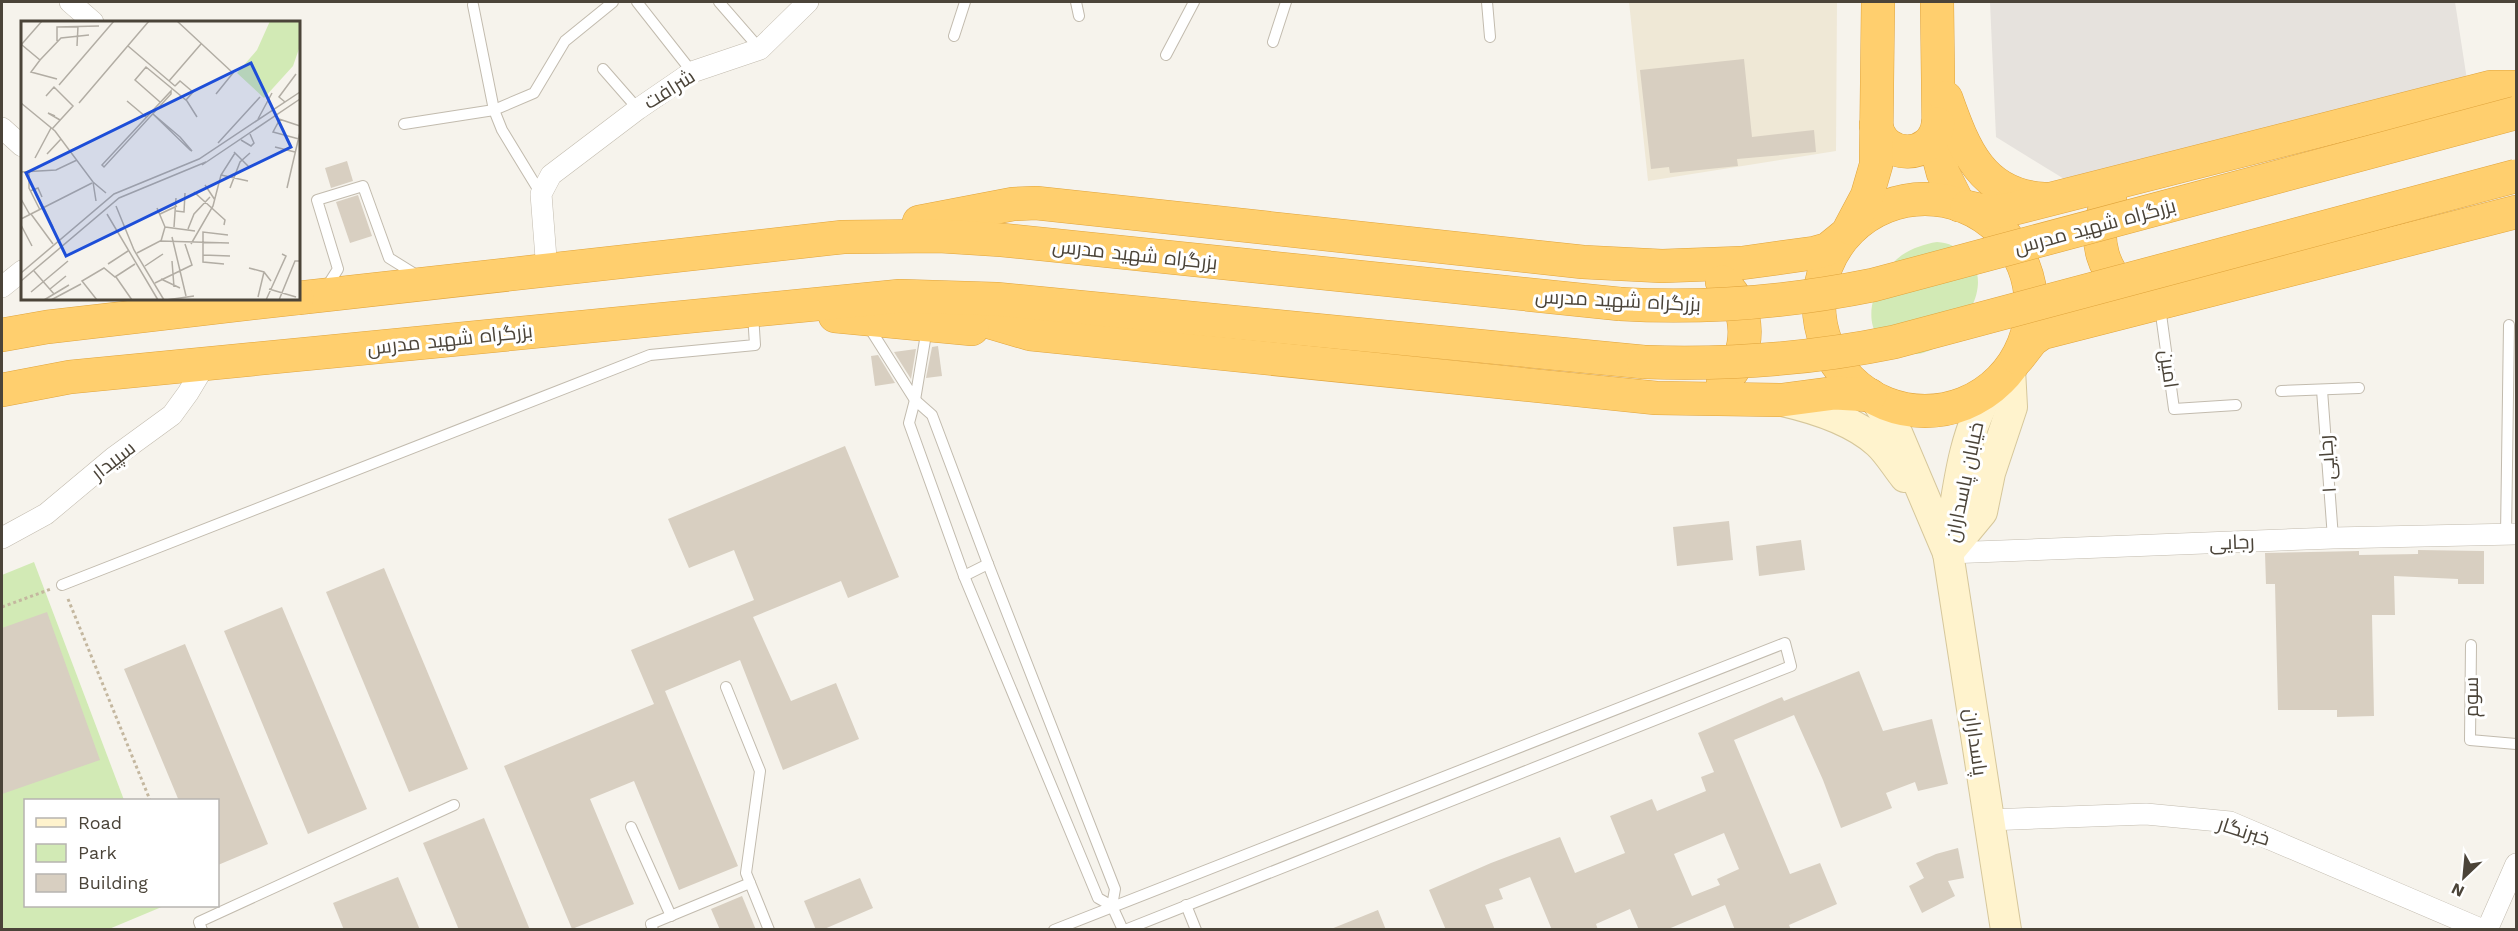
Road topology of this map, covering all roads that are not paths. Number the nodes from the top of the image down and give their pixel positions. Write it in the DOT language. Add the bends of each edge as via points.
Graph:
graph roads {
  1 [pos="70,2"];
  2 [pos="614,2"];
  3 [pos="637,2"];
  4 [pos="719,2"];
  5 [pos="807,2"];
  6 [pos="965,2"];
  7 [pos="1076,2"];
  8 [pos="1194,2"];
  9 [pos="1286,2"];
  10 [pos="1487,2"];
  11 [pos="1878,2"];
  12 [pos="1937,2"];
  13 [pos="473,5"];
  14 [pos="1079,16"];
  15 [pos="92,21"];
  16 [pos="954,36"];
  17 [pos="1490,37"];
  18 [pos="1273,42"];
  19 [pos="760,49"];
  20 [pos="1166,55"];
  21 [pos="603,69"];
  22 [pos="692,72"];
  23 [pos="1938,75"];
  24 [pos="2517,87"];
  25 [pos="638,109"];
  26 [pos="494,110"];
  27 [pos="2517,113"];
  28 [pos="404,124"];
  29 [pos="1938,124"];
  30 [pos="1876,125"];
  31 [pos="2,128"];
  32 [pos="21,145"];
  33 [pos="2517,176"];
  34 [pos="2132,177"];
  35 [pos="542,194"];
  36 [pos="2049,199"];
  37 [pos="1961,206"];
  38 [pos="2517,212"];
  39 [pos="1846,235"];
  40 [pos="843,237"];
  41 [pos="1685,266"];
  42 [pos="547,271"];
  43 [pos="21,272"];
  44 [pos="439,283"];
  45 [pos="2,287"];
  46 [pos="900,296"];
  47 [pos="303,298"];
  48 [pos="285,300"];
  49 [pos="2161,303"];
  50 [pos="752,309"];
  51 [pos="864,319"];
  52 [pos="928,325"];
  53 [pos="2509,325"];
  54 [pos="4,331"];
  55 [pos="1030,334"];
  56 [pos="206,363"];
  57 [pos="2006,373"];
  58 [pos="2360,388"];
  59 [pos="2,390"];
  60 [pos="2322,390"];
  61 [pos="2281,391"];
  62 [pos="1873,397"];
  63 [pos="1686,399"];
  64 [pos="915,400"];
  65 [pos="1775,400"];
  66 [pos="2236,405"];
  67 [pos="1929,507"];
  68 [pos="2512,535"];
  69 [pos="2,538"];
  70 [pos="2333,538"];
  71 [pos="1948,553"];
  72 [pos="988,564"];
  73 [pos="964,576"];
  74 [pos="62,585"];
  75 [pos="2471,645"];
  76 [pos="726,687"];
  77 [pos="2517,744"];
  78 [pos="454,805"];
  79 [pos="1988,820"];
  80 [pos="631,827"];
  81 [pos="2517,864"];
  82 [pos="750,883"];
  83 [pos="1186,905"];
  84 [pos="1112,906"];
  85 [pos="671,916"];
  86 [pos="202,930"];
  87 [pos="653,930"];
  88 [pos="769,930"];
  89 [pos="1053,930"];
  90 [pos="1124,930"];
  91 [pos="1196,930"];
  92 [pos="2006,930"];
  93 [pos="2485,930"];
  1 -- 15 [label="street"];
  2 -- 26 [label="lane" via="565,41 534,93"];
  3 -- 22 [label="lane"];
  4 -- 19 [label="lane"];
  5 -- 19 [label="street, شرافت"];
  6 -- 16 [label="lane"];
  7 -- 14 [label="lane"];
  8 -- 20 [label="lane"];
  9 -- 18 [label="lane"];
  10 -- 17 [label="lane"];
  11 -- 30 [label="highway"];
  12 -- 23 [label="highway"];
  13 -- 26 [label="lane"];
  19 -- 22 [label="street, شرافت"];
  21 -- 25 [label="lane"];
  22 -- 25 [label="street, شرافت"];
  23 -- 29 [label="highway"];
  23 -- 36 [label="highway" via="1962,140 1981,171 2009,191"];
  24 -- 34 [label="highway, بزرگراه شهید مدرس" via="2492,87"];
  25 -- 35 [label="street, شرافت" via="550,174"];
  26 -- 28 [label="lane"];
  26 -- 35 [label="lane"];
  27 -- 40 [label="highway, بزرگراه شهید مدرس, bridge" via="1873,285 1754,303 1620,304 1019,242 939,236"];
  29 -- 30 [label="highway" via="1926,146 1906,152 1886,144"];
  29 -- 37 [label="highway" via="1940,165"];
  30 -- 39 [label="highway" via="1874,178"];
  31 -- 32 [label="street"];
  33 -- 46 [label="highway, بزرگراه شهید مدرس, bridge" via="1894,342 1759,362 1644,362 1012,301"];
  34 -- 36 [label="highway, بزرگراه شهید مدرس"];
  34 -- 49 [label="highway" via="2116,190 2104,209 2100,247 2108,268 2122,286"];
  35 -- 42 [label="street"];
  36 -- 37 [label="highway, بزرگراه شهید مدرس" via="1995,212"];
  37 -- 39 [label="highway" via="1930,199 1900,202 1867,216"];
  37 -- 57 [label="highway" via="1986,218 2005,235 2027,274 2031,318 2026,338"];
  38 -- 49 [label="highway"];
  39 -- 41 [label="highway, بزرگراه شهید مدرس" via="1833,246 1814,253"];
  39 -- 62 [label="highway" via="1824,272 1821,322 1835,360 1847,376"];
  40 -- 41 [label="highway, بزرگراه شهید مدرس" via="1030,203 1583,261"];
  40 -- 42 [label="highway, بزرگراه شهید مدرس"];
  41 -- 63 [label="highway" via="1704,270 1726,286 1741,309 1745,330 1740,357 1729,376 1707,393"];
  42 -- 44 [label="highway, بزرگراه شهید مدرس"];
  43 -- 45 [label="street"];
  44 -- 47 [label="highway, بزرگراه شهید مدرس"];
  44 -- 47 [label="lane" via="413,274 389,258 363,186 317,200 338,269 327,286"];
  46 -- 50 [label="highway, بزرگراه شهید مدرس"];
  46 -- 55 [label="highway, بزرگراه شهید مدرس"];
  48 -- 54 [label="highway, بزرگراه شهید مدرس"];
  49 -- 57 [label="highway" via="2042,333"];
  49 -- 66 [label="lane, امین" via="2175,409"];
  50 -- 51 [label="highway"];
  50 -- 56 [label="highway, بزرگراه شهید مدرس"];
  50 -- 74 [label="lane" via="755,345 650,356"];
  51 -- 52 [label="highway"];
  51 -- 64 [label="lane"];
  52 -- 55 [label="highway"];
  52 -- 64 [label="lane"];
  53 -- 68 [label="lane"];
  55 -- 63 [label="highway, بزرگراه شهید مدرس"];
  56 -- 59 [label="highway, بزرگراه شهید مدرس" via="70,377"];
  56 -- 69 [label="street, سپیدار" via="172,415 46,514"];
  57 -- 62 [label="highway" via="1968,402 1939,410 1908,410"];
  57 -- 71 [label="main road, خیابان پاسداران" via="1979,411 1964,464"];
  58 -- 60 [label="lane"];
  60 -- 61 [label="lane"];
  60 -- 70 [label="lane, رجایی ۱"];
  62 -- 65 [label="highway, بزرگراه شهید مدرس" via="1835,393"];
  62 -- 67 [label="main road, خیابان پاسداران" via="1894,426"];
  63 -- 65 [label="highway, بزرگراه شهید مدرس"];
  64 -- 72 [label="lane" via="932,415"];
  64 -- 73 [label="lane" via="909,423"];
  65 -- 67 [label="main road" via="1817,411 1870,437"];
  67 -- 71 [label="main road, خیابان پاسداران"];
  68 -- 70 [label="street, رجایی"];
  70 -- 71 [label="street, رجایی"];
  71 -- 79 [label="main road, پاسداران"];
  72 -- 73 [label="lane"];
  72 -- 84 [label="lane" via="1115,889"];
  73 -- 84 [label="lane" via="1098,898"];
  75 -- 77 [label="lane, سوم" via="2470,740"];
  76 -- 82 [label="lane" via="760,771 746,873"];
  78 -- 86 [label="lane" via="199,922"];
  79 -- 92 [label="main road, پاسداران"];
  79 -- 93 [label="street, خبرنگار" via="2146,814 2230,822"];
  80 -- 85 [label="lane"];
  81 -- 93 [label="street"];
  82 -- 85 [label="lane"];
  82 -- 88 [label="lane"];
  83 -- 84 [label="lane" via="1791,666 1785,643"];
  83 -- 90 [label="lane"];
  83 -- 91 [label="lane"];
  84 -- 89 [label="lane"];
  84 -- 90 [label="lane"];
  85 -- 87 [label="lane" via="651,924"];
}
